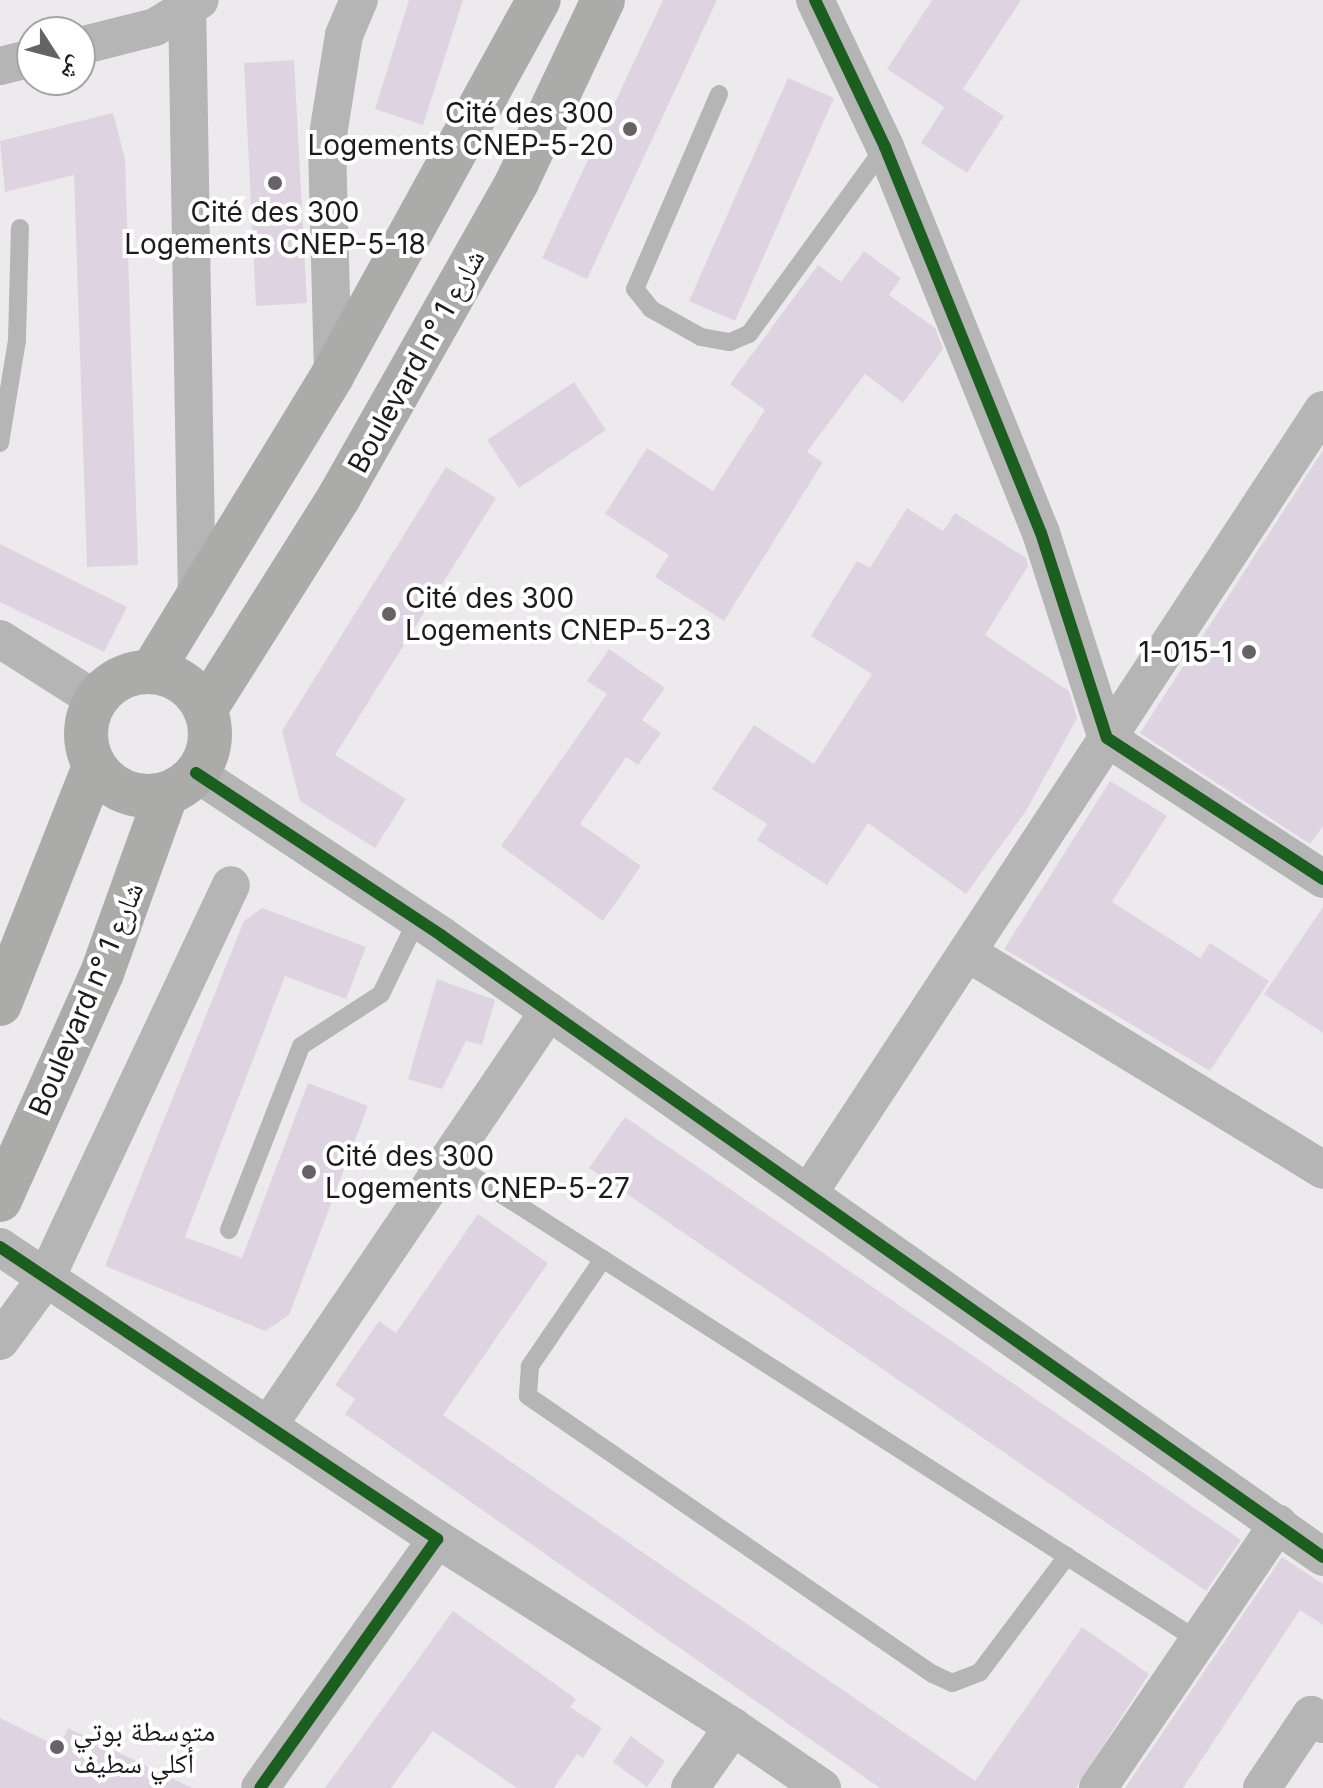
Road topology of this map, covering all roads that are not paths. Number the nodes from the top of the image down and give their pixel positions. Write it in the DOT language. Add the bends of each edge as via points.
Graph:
graph roads {
  1 [pos="359,0"];
  2 [pos="539,0"];
  3 [pos="603,0"];
  4 [pos="815,0"];
  5 [pos="192,3"];
  6 [pos="96,42"];
  7 [pos="719,94"];
  8 [pos="885,147"];
  9 [pos="20,228"];
  10 [pos="333,374"];
  11 [pos="1323,410"];
  12 [pos="0,443"];
  13 [pos="197,604"];
  14 [pos="0,639"];
  15 [pos="152,671"];
  16 [pos="96,700"];
  17 [pos="205,710"];
  18 [pos="1107,738"];
  19 [pos="94,766"];
  20 [pos="181,784"];
  21 [pos="1320,872"];
  22 [pos="231,885"];
  23 [pos="417,920"];
  24 [pos="968,953"];
  25 [pos="0,1004"];
  26 [pos="549,1011"];
  27 [pos="448,1160"];
  28 [pos="1323,1170"];
  29 [pos="808,1194"];
  30 [pos="0,1200"];
  31 [pos="229,1230"];
  32 [pos="0,1247"];
  33 [pos="603,1259"];
  34 [pos="46,1278"];
  35 [pos="0,1341"];
  36 [pos="268,1426"];
  37 [pos="1278,1524"];
  38 [pos="437,1539"];
  39 [pos="1067,1556"];
  40 [pos="1323,1557"];
  41 [pos="1199,1641"];
  42 [pos="1323,1724"];
  43 [pos="733,1727"];
  44 [pos="260,1788"];
  45 [pos="690,1788"];
  46 [pos="822,1788"];
  47 [pos="1098,1788"];
  48 [pos="1262,1788"];
  1 -- 10 [label="street" via="344,35 327,141"];
  2 -- 10 [label="main road"];
  3 -- 17 [label="main road, Boulevard n° شارع 1" via="517,182 339,497"];
  4 -- 8 [label="street"];
  5 -- 6 [label="street" via="155,27"];
  5 -- 13 [label="street"];
  7 -- 8 [label="lane" via="635,289 651,309 701,337 730,342 749,334"];
  8 -- 18 [label="street" via="1041,533"];
  9 -- 12 [label="lane" via="17,340"];
  10 -- 13 [label="main road"];
  11 -- 18 [label="street"];
  13 -- 15 [label="main road"];
  14 -- 16 [label="street"];
  15 -- 16 [label="main road" via="120,678"];
  15 -- 17 [label="main road" via="184,683"];
  16 -- 19 [label="main road" via="86,733"];
  17 -- 20 [label="main road" via="209,747"];
  18 -- 21 [label="street"];
  18 -- 24 [label="street"];
  19 -- 20 [label="main road" via="126,792"];
  19 -- 25 [label="main road"];
  20 -- 23 [label="street"];
  20 -- 30 [label="main road, Boulevard n° شارع 1"];
  22 -- 34 [label="street"];
  23 -- 26 [label="street"];
  23 -- 31 [label="lane" via="381,994 301,1046"];
  24 -- 28 [label="street"];
  24 -- 29 [label="street"];
  26 -- 27 [label="street"];
  26 -- 29 [label="street"];
  27 -- 33 [label="lane"];
  27 -- 36 [label="street"];
  29 -- 37 [label="street"];
  32 -- 34 [label="street"];
  33 -- 39 [label="lane"];
  33 -- 39 [label="lane" via="530,1366 528,1396 933,1674 952,1683 980,1672"];
  34 -- 35 [label="street"];
  34 -- 36 [label="street"];
  36 -- 38 [label="street"];
  37 -- 40 [label="street"];
  37 -- 41 [label="street"];
  38 -- 43 [label="street"];
  38 -- 44 [label="street"];
  39 -- 41 [label="lane"];
  41 -- 47 [label="street"];
  42 -- 48 [label="street" via="1311,1715"];
  43 -- 45 [label="street"];
  43 -- 46 [label="street"];
}
